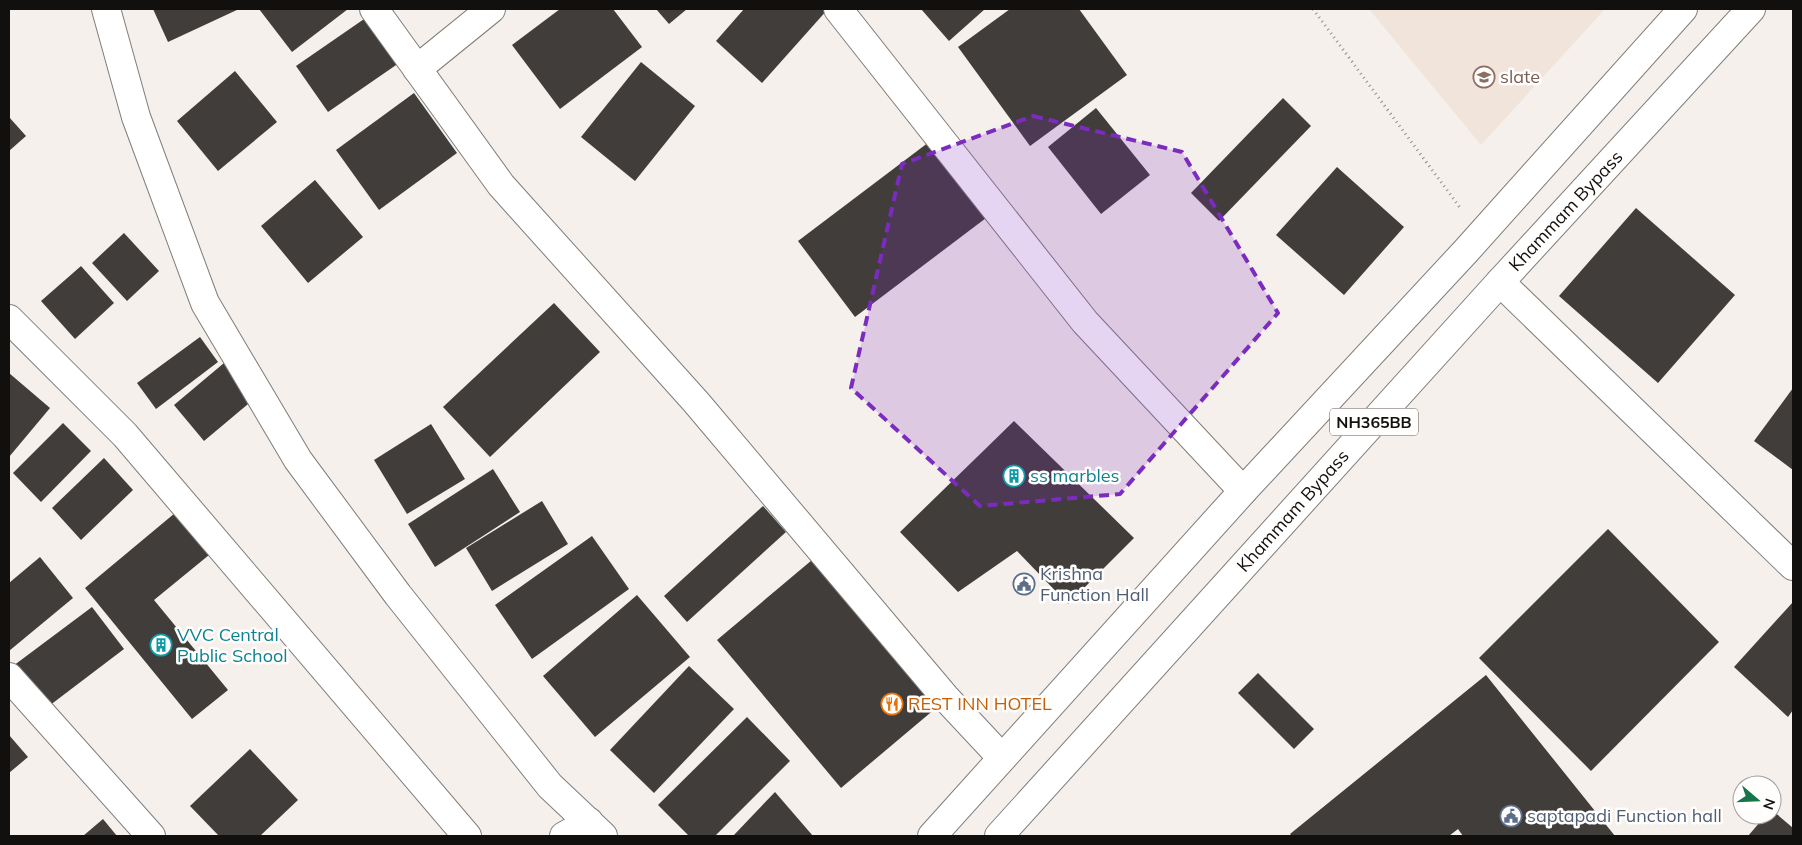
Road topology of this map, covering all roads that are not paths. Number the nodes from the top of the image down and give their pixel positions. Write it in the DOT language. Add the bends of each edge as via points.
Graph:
graph roads {
  1 [pos="106,9"];
  2 [pos="374,9"];
  3 [pos="491,9"];
  4 [pos="838,9"];
  5 [pos="1683,9"];
  6 [pos="1751,9"];
  7 [pos="417,69"];
  8 [pos="1500,282"];
  9 [pos="9,318"];
  10 [pos="1243,491"];
  11 [pos="1793,566"];
  12 [pos="9,677"];
  13 [pos="1002,758"];
  14 [pos="596,829"];
  15 [pos="151,836"];
  16 [pos="467,836"];
  17 [pos="564,836"];
  18 [pos="932,836"];
  19 [pos="999,836"];
  1 -- 14 [label="main road" via="136,117 205,303 298,460 398,595 550,786"];
  2 -- 7 [label="main road"];
  3 -- 7 [label="main road"];
  4 -- 10 [label="main road" via="1085,322"];
  5 -- 10 [label="main road, NH365BB" via="1466,251"];
  6 -- 8 [label="main road, Khammam Bypass / NH365BB"];
  7 -- 13 [label="main road" via="501,185 696,402 939,690"];
  8 -- 11 [label="main road"];
  8 -- 19 [label="main road, Khammam Bypass / NH365BB"];
  9 -- 16 [label="main road" via="125,435"];
  10 -- 13 [label="main road, NH365BB"];
  12 -- 15 [label="main road"];
  13 -- 18 [label="main road, NH365BB"];
  14 -- 17 [label="main road"];
}
